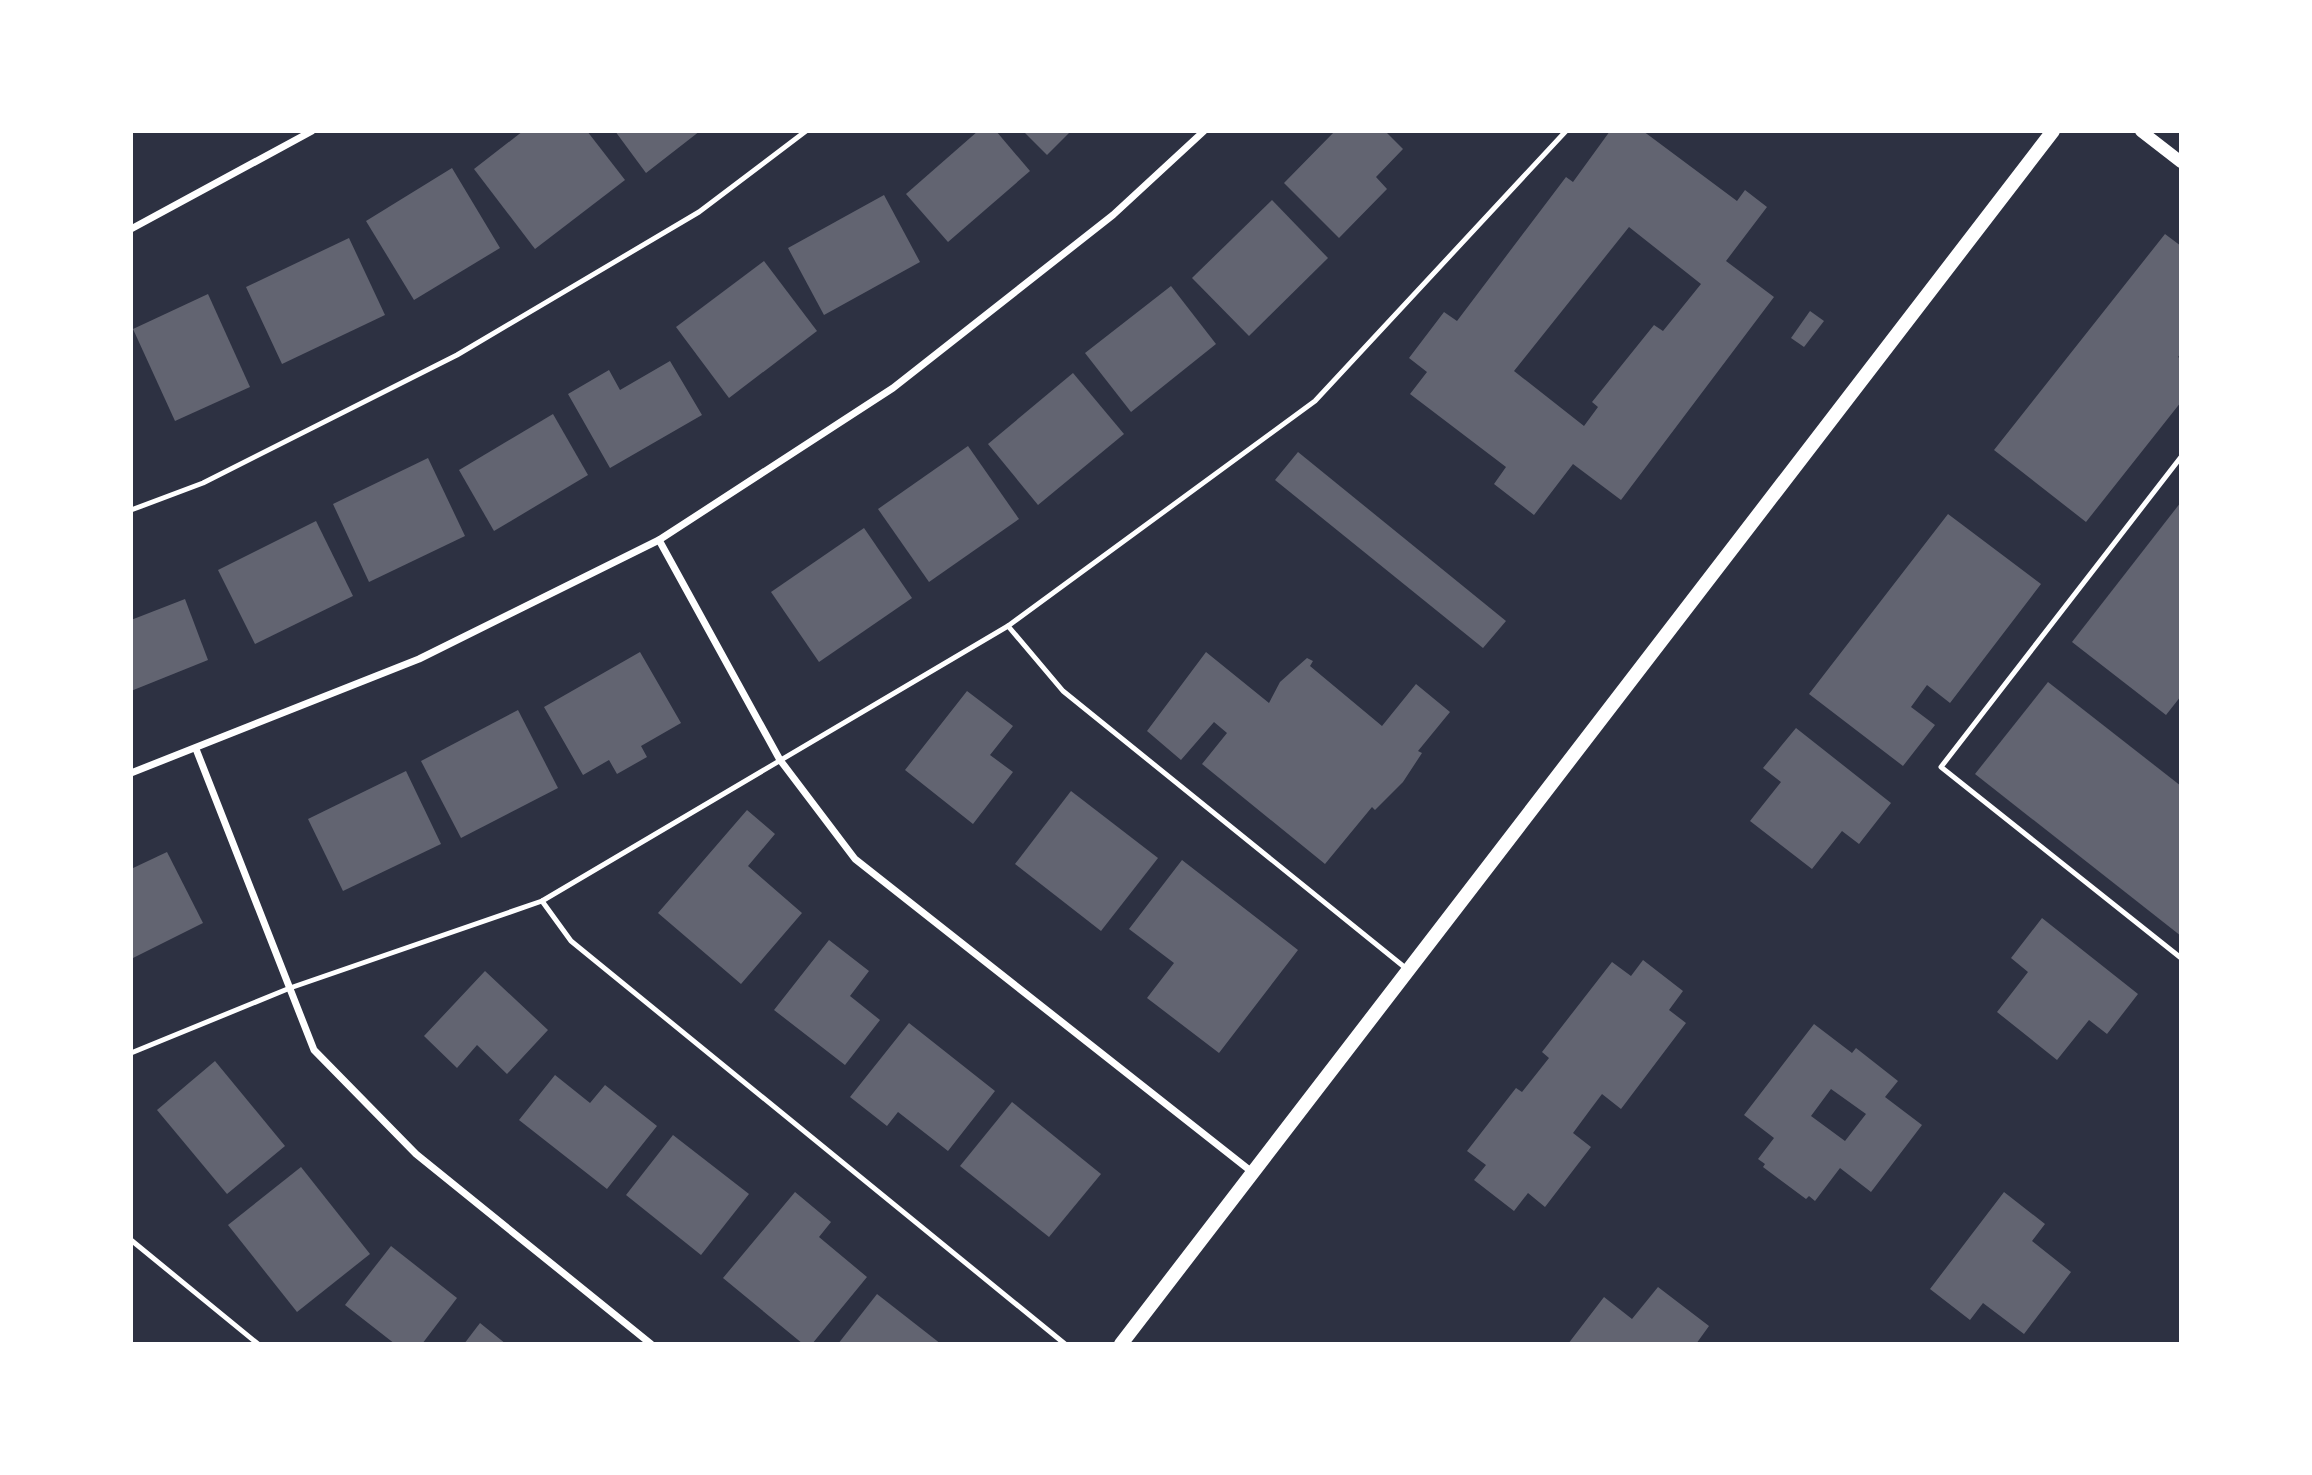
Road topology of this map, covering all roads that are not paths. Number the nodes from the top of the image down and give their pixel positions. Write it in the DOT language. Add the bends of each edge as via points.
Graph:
graph roads {
  1 [pos="312,131"];
  2 [pos="806,131"];
  3 [pos="1204,131"];
  4 [pos="1566,131"];
  5 [pos="2053,131"];
  6 [pos="2141,131"];
  7 [pos="2181,162"];
  8 [pos="131,229"];
  9 [pos="2181,457"];
  10 [pos="131,510"];
  11 [pos="659,540"];
  12 [pos="1008,626"];
  13 [pos="195,748"];
  14 [pos="779,760"];
  15 [pos="131,773"];
  16 [pos="542,901"];
  17 [pos="2181,958"];
  18 [pos="1408,970"];
  19 [pos="290,988"];
  20 [pos="131,1053"];
  21 [pos="1253,1172"];
  22 [pos="131,1240"];
  23 [pos="258,1344"];
  24 [pos="651,1344"];
  25 [pos="1065,1344"];
  26 [pos="1121,1344"];
  1 -- 8 [label="street"];
  2 -- 10 [label="lane" via="699,212 457,355 203,483"];
  3 -- 11 [label="street" via="1112,215 893,388"];
  4 -- 12 [label="lane" via="1315,401"];
  5 -- 18 [label="main road"];
  6 -- 7 [label="street"];
  9 -- 17 [label="lane" via="1941,766"];
  11 -- 13 [label="street" via="419,659"];
  11 -- 14 [label="street"];
  12 -- 14 [label="lane"];
  12 -- 18 [label="lane" via="1063,691"];
  13 -- 15 [label="street"];
  13 -- 19 [label="street"];
  14 -- 16 [label="lane"];
  14 -- 21 [label="street" via="855,859"];
  16 -- 19 [label="lane"];
  16 -- 25 [label="lane" via="571,941"];
  18 -- 21 [label="main road"];
  19 -- 20 [label="lane"];
  19 -- 24 [label="street" via="314,1050 416,1154"];
  21 -- 26 [label="main road"];
  22 -- 23 [label="lane"];
}
